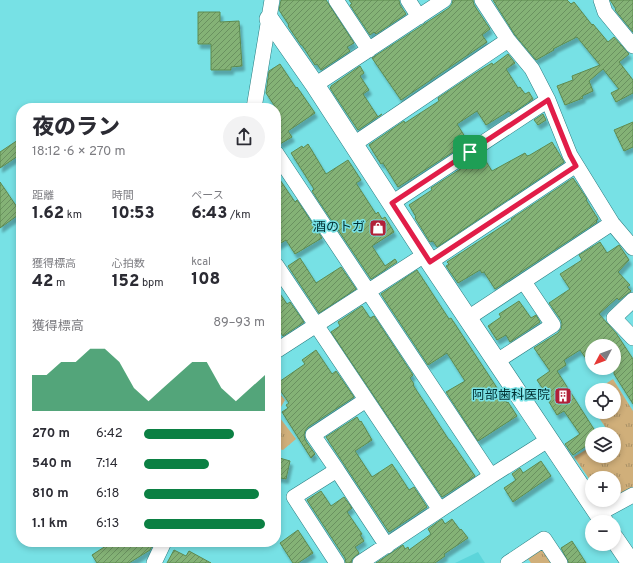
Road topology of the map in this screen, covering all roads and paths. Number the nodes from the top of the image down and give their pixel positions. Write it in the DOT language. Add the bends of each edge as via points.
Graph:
graph roads {
  1 [pos="272,0"];
  2 [pos="336,0"];
  3 [pos="408,0"];
  4 [pos="444,0"];
  5 [pos="482,0"];
  6 [pos="601,0"];
  7 [pos="419,17"];
  8 [pos="269,19"];
  9 [pos="508,40"];
  10 [pos="633,46"];
  11 [pos="369,50"];
  12 [pos="315,85"];
  13 [pos="548,100"];
  14 [pos="255,103"];
  15 [pos="354,144"];
  16 [pos="281,160"];
  17 [pos="576,166"];
  18 [pos="392,203"];
  19 [pos="612,223"];
  20 [pos="633,248"];
  21 [pos="428,258"];
  22 [pos="281,272"];
  23 [pos="524,282"];
  24 [pos="368,291"];
  25 [pos="633,300"];
  26 [pos="468,318"];
  27 [pos="316,325"];
  28 [pos="633,338"];
  29 [pos="281,348"];
  30 [pos="497,361"];
  31 [pos="366,400"];
  32 [pos="548,440"];
  33 [pos="337,470"];
  34 [pos="490,476"];
  35 [pos="633,495"];
  36 [pos="440,510"];
  37 [pos="599,515"];
  38 [pos="605,515"];
  39 [pos="386,546"];
  40 [pos="162,547"];
  41 [pos="621,548"];
  42 [pos="154,563"];
  43 [pos="337,563"];
  44 [pos="360,563"];
  45 [pos="508,563"];
  46 [pos="560,563"];
  47 [pos="631,563"];
  1 -- 8 [label="street"];
  2 -- 11 [label="street"];
  3 -- 7 [label="street"];
  4 -- 7 [label="street"];
  5 -- 9 [label="street"];
  6 -- 10 [label="street" via="605,12"];
  7 -- 11 [label="street"];
  8 -- 12 [label="street"];
  8 -- 14 [label="street"];
  9 -- 13 [label="street" via="532,69"];
  9 -- 15 [label="street"];
  11 -- 12 [label="street"];
  12 -- 15 [label="street"];
  13 -- 17 [label="street"];
  13 -- 18 [label="street"];
  15 -- 18 [label="street"];
  16 -- 24 [label="street"];
  17 -- 19 [label="street"];
  17 -- 21 [label="street"];
  18 -- 21 [label="street"];
  19 -- 20 [label="street"];
  19 -- 23 [label="street"];
  21 -- 24 [label="street"];
  21 -- 26 [label="street"];
  22 -- 27 [label="street"];
  23 -- 26 [label="street"];
  23 -- 30 [label="street" via="553,325"];
  24 -- 27 [label="street"];
  24 -- 34 [label="street"];
  25 -- 28 [label="street" via="614,318"];
  26 -- 30 [label="street"];
  27 -- 29 [label="street"];
  27 -- 31 [label="street"];
  30 -- 32 [label="street"];
  31 -- 33 [label="street" via="313,435"];
  31 -- 36 [label="street"];
  32 -- 34 [label="street"];
  32 -- 37 [label="street"];
  33 -- 39 [label="street"];
  33 -- 43 [label="street" via="294,498"];
  34 -- 36 [label="street"];
  35 -- 38 [label="street"];
  36 -- 39 [label="street"];
  39 -- 44 [label="street"];
  40 -- 42 [label="street"];
  41 -- 47 [label="street"];
  45 -- 46 [label="street" via="544,539"];
}
